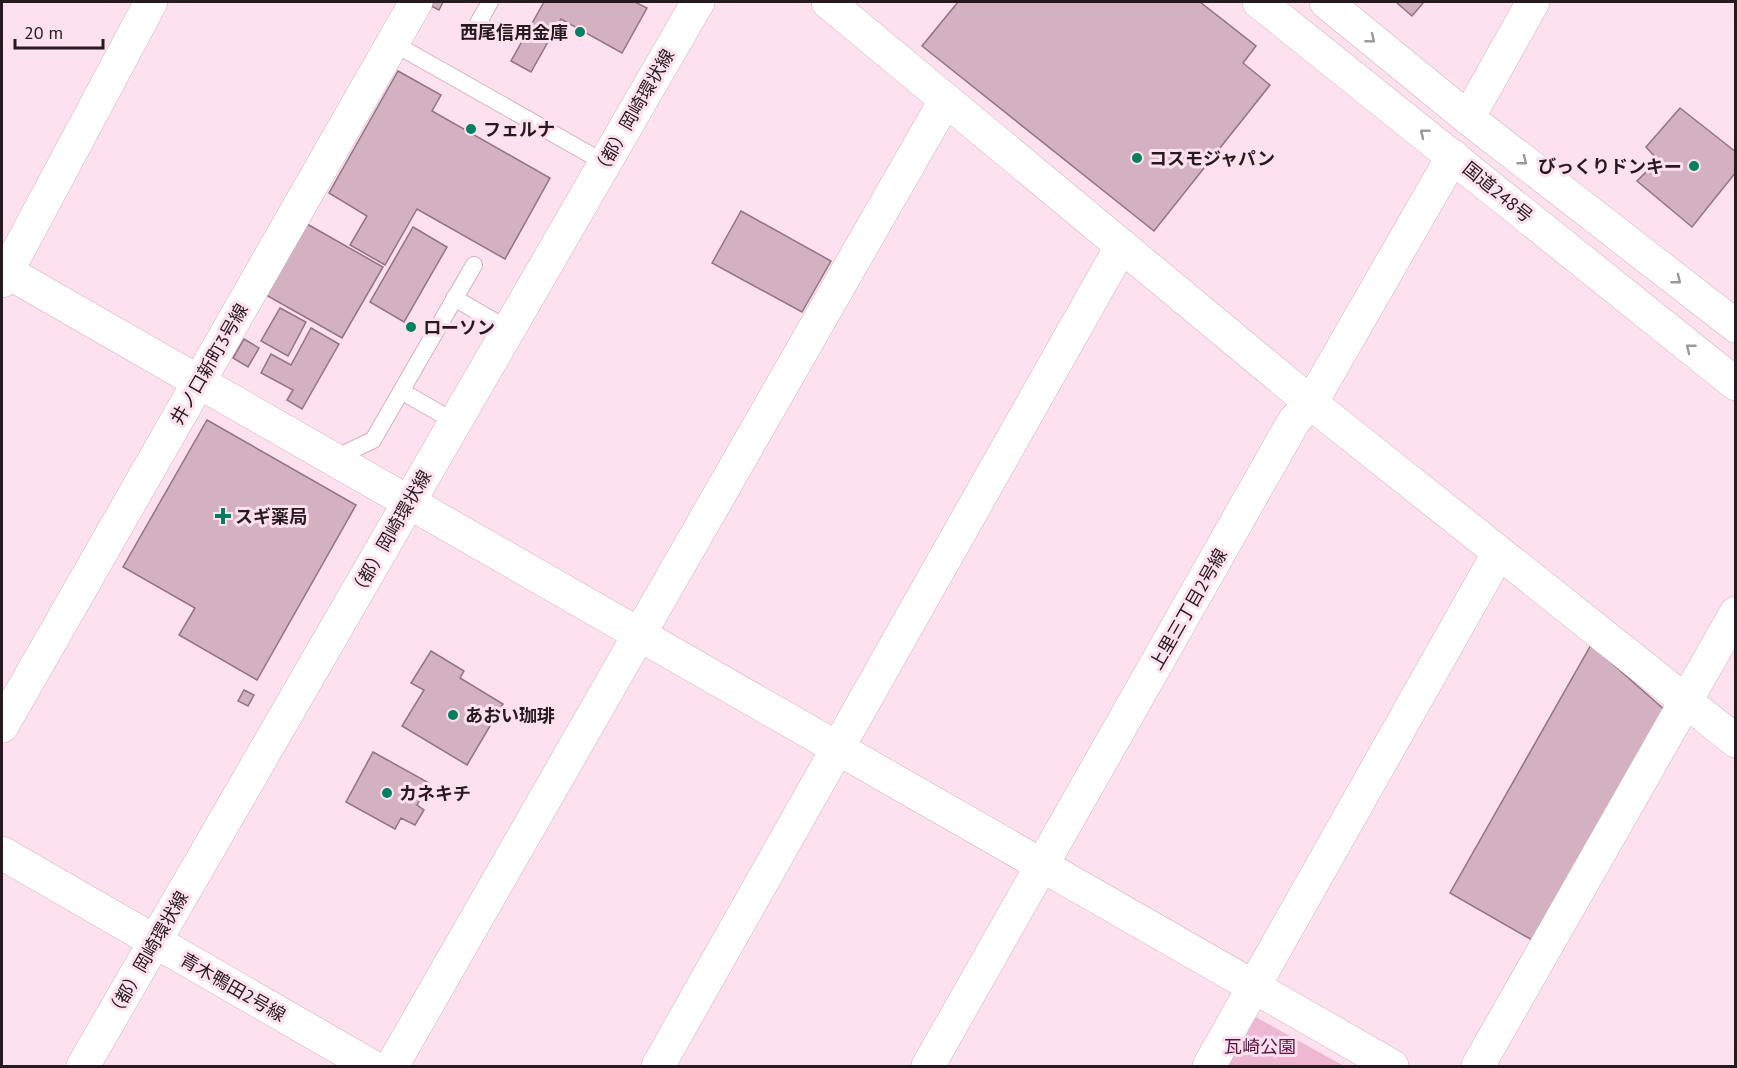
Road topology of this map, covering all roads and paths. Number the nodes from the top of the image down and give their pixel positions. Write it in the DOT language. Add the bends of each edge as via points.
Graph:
graph roads {
  1 [pos="151,2"];
  2 [pos="416,2"];
  3 [pos="490,2"];
  4 [pos="698,2"];
  5 [pos="828,2"];
  6 [pos="1259,2"];
  7 [pos="1326,2"];
  8 [pos="1533,2"];
  9 [pos="473,32"];
  10 [pos="393,43"];
  11 [pos="945,101"];
  12 [pos="1468,118"];
  13 [pos="1452,156"];
  14 [pos="605,163"];
  15 [pos="1121,248"];
  16 [pos="474,265"];
  17 [pos="3,274"];
  18 [pos="454,298"];
  19 [pos="1736,326"];
  20 [pos="508,329"];
  21 [pos="199,382"];
  22 [pos="1736,384"];
  23 [pos="401,391"];
  24 [pos="1311,403"];
  25 [pos="455,422"];
  26 [pos="333,459"];
  27 [pos="408,502"];
  28 [pos="1498,554"];
  29 [pos="1736,613"];
  30 [pos="639,633"];
  31 [pos="1687,701"];
  32 [pos="2,726"];
  33 [pos="1736,741"];
  34 [pos="838,748"];
  35 [pos="2,853"];
  36 [pos="1043,865"];
  37 [pos="155,942"];
  38 [pos="1254,987"];
  39 [pos="83,1066"];
  40 [pos="371,1066"];
  41 [pos="392,1066"];
  42 [pos="658,1066"];
  43 [pos="928,1066"];
  44 [pos="1209,1066"];
  45 [pos="1392,1066"];
  46 [pos="1478,1066"];
  1 -- 17 [label="main road"];
  2 -- 10 [label="main road, 井ノ口新町3号線"];
  3 -- 9 [label="lane"];
  4 -- 14 [label="main road, （都）岡崎環状線"];
  5 -- 11 [label="main road"];
  13 -- 6 [label="main road, 国道248号, one-way"];
  7 -- 12 [label="main road, one-way"];
  8 -- 12 [label="main road"];
  10 -- 14 [label="lane"];
  10 -- 21 [label="main road, 井ノ口新町3号線"];
  11 -- 15 [label="main road"];
  11 -- 30 [label="main road"];
  12 -- 19 [label="main road, one-way"];
  22 -- 13 [label="main road, 国道248号, one-way"];
  13 -- 24 [label="main road, 上里三丁目2号線"];
  14 -- 20 [label="main road, （都）岡崎環状線"];
  15 -- 24 [label="main road"];
  15 -- 34 [label="main road"];
  16 -- 18 [label="lane"];
  17 -- 21 [label="main road"];
  18 -- 20 [label="lane"];
  18 -- 23 [label="lane"];
  20 -- 25 [label="main road, （都）岡崎環状線"];
  21 -- 26 [label="main road"];
  21 -- 32 [label="main road, 井ノ口新町3号線"];
  23 -- 25 [label="lane"];
  23 -- 26 [label="lane" via="373,440"];
  24 -- 28 [label="main road"];
  24 -- 36 [label="main road, 上里三丁目2号線" via="1294,421"];
  25 -- 27 [label="main road, （都）岡崎環状線"];
  26 -- 27 [label="main road"];
  27 -- 30 [label="main road"];
  27 -- 37 [label="main road, （都）岡崎環状線"];
  28 -- 31 [label="main road"];
  28 -- 38 [label="main road"];
  29 -- 31 [label="main road"];
  30 -- 34 [label="main road"];
  30 -- 41 [label="main road"];
  31 -- 33 [label="main road"];
  31 -- 46 [label="main road"];
  34 -- 36 [label="main road"];
  34 -- 42 [label="main road"];
  35 -- 37 [label="main road, 青木鴨田2号線"];
  36 -- 38 [label="main road"];
  36 -- 43 [label="main road, 上里三丁目2号線"];
  37 -- 39 [label="main road, （都）岡崎環状線"];
  37 -- 40 [label="main road, 青木鴨田2号線"];
  38 -- 44 [label="main road"];
  38 -- 45 [label="main road"];
}
